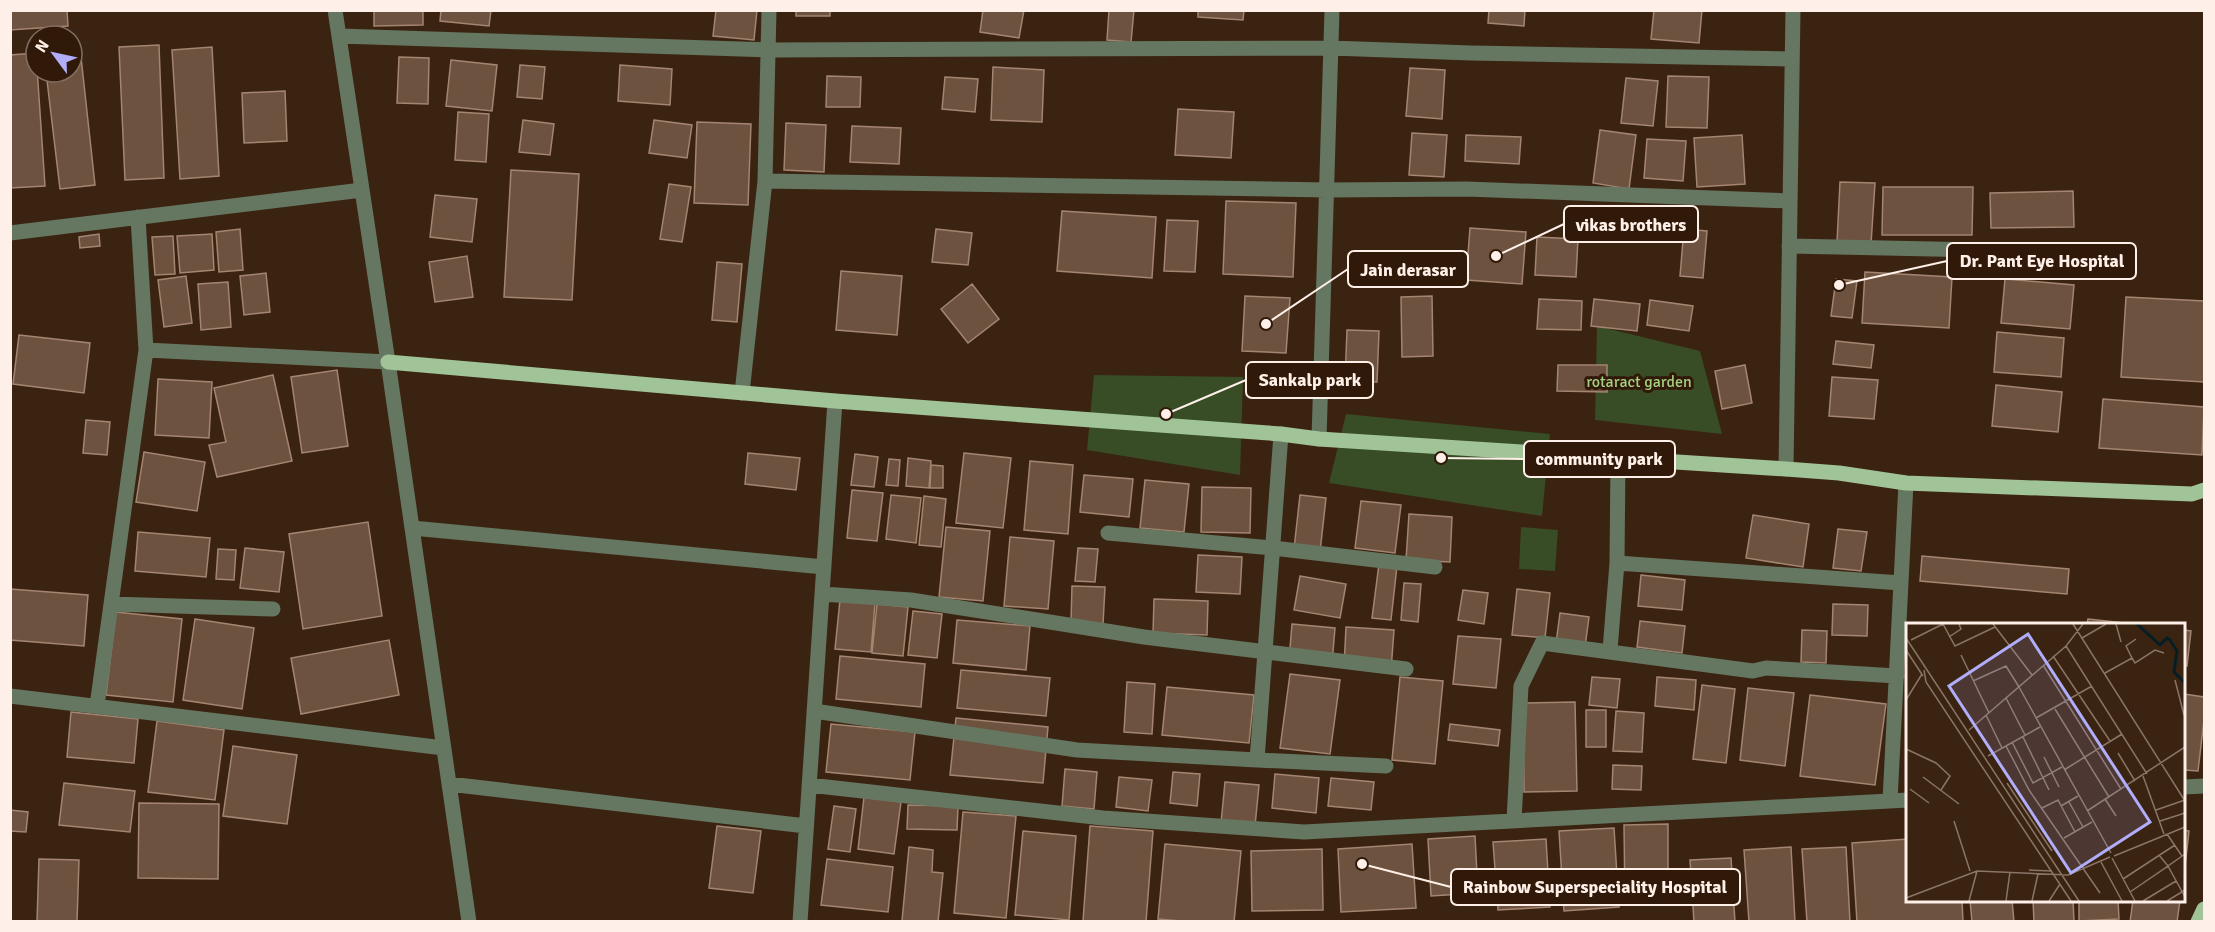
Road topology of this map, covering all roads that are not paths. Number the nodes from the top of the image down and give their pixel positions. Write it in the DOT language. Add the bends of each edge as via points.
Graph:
graph roads {
  1 [pos="335,10"];
  2 [pos="769,10"];
  3 [pos="1332,10"];
  4 [pos="1793,10"];
  5 [pos="339,36"];
  6 [pos="1330,48"];
  7 [pos="768,50"];
  8 [pos="1792,59"];
  9 [pos="765,181"];
  10 [pos="362,190"];
  11 [pos="1327,190"];
  12 [pos="1790,201"];
  13 [pos="138,217"];
  14 [pos="10,233"];
  15 [pos="1789,246"];
  16 [pos="1980,250"];
  17 [pos="146,350"];
  18 [pos="388,362"];
  19 [pos="742,393"];
  20 [pos="835,401"];
  21 [pos="1281,434"];
  22 [pos="1318,439"];
  23 [pos="1618,458"];
  24 [pos="1786,469"];
  25 [pos="1906,483"];
  26 [pos="2200,495"];
  27 [pos="412,528"];
  28 [pos="1108,533"];
  29 [pos="1273,548"];
  30 [pos="1617,563"];
  31 [pos="824,567"];
  32 [pos="1435,567"];
  33 [pos="1901,583"];
  34 [pos="822,594"];
  35 [pos="111,604"];
  36 [pos="273,609"];
  37 [pos="1610,650"];
  38 [pos="1265,651"];
  39 [pos="1406,669"];
  40 [pos="1897,676"];
  41 [pos="10,696"];
  42 [pos="97,706"];
  43 [pos="814,711"];
  44 [pos="444,748"];
  45 [pos="1257,760"];
  46 [pos="1386,766"];
  47 [pos="449,783"];
  48 [pos="809,785"];
  49 [pos="2205,786"];
  50 [pos="2185,787"];
  51 [pos="1906,800"];
  52 [pos="1890,801"];
  53 [pos="1514,821"];
  54 [pos="806,826"];
  55 [pos="2205,909"];
  56 [pos="468,921"];
  57 [pos="800,921"];
  58 [pos="2198,921"];
  1 -- 5 [label="street"];
  2 -- 7 [label="street"];
  3 -- 6 [label="street"];
  4 -- 8 [label="street"];
  5 -- 7 [label="street"];
  5 -- 10 [label="street"];
  6 -- 7 [label="street"];
  6 -- 8 [label="street"];
  6 -- 11 [label="street"];
  7 -- 9 [label="street"];
  8 -- 12 [label="street"];
  9 -- 11 [label="street"];
  9 -- 19 [label="street"];
  10 -- 13 [label="street"];
  10 -- 18 [label="street"];
  11 -- 12 [label="street" via="1467,189"];
  11 -- 22 [label="street"];
  12 -- 15 [label="street"];
  13 -- 14 [label="street"];
  13 -- 17 [label="street"];
  15 -- 16 [label="street"];
  15 -- 24 [label="street"];
  17 -- 18 [label="street"];
  17 -- 35 [label="street"];
  18 -- 19 [label="main road"];
  18 -- 27 [label="street"];
  19 -- 20 [label="main road"];
  20 -- 21 [label="main road"];
  20 -- 31 [label="street"];
  21 -- 22 [label="main road"];
  21 -- 29 [label="street"];
  22 -- 23 [label="main road"];
  23 -- 24 [label="main road"];
  23 -- 30 [label="street"];
  24 -- 25 [label="main road"];
  25 -- 26 [label="main road"];
  25 -- 33 [label="street"];
  27 -- 31 [label="street"];
  27 -- 44 [label="street"];
  28 -- 29 [label="street"];
  29 -- 32 [label="street"];
  29 -- 38 [label="street"];
  30 -- 33 [label="street"];
  30 -- 37 [label="street"];
  31 -- 34 [label="street"];
  33 -- 40 [label="street"];
  34 -- 38 [label="street" via="910,600 1144,637"];
  34 -- 43 [label="street"];
  35 -- 36 [label="street"];
  35 -- 42 [label="street"];
  37 -- 40 [label="street" via="1753,671 1766,668"];
  37 -- 53 [label="street" via="1542,643 1521,686"];
  38 -- 39 [label="street"];
  38 -- 45 [label="street"];
  40 -- 52 [label="street"];
  41 -- 42 [label="street"];
  42 -- 44 [label="street"];
  43 -- 45 [label="street" via="1077,750"];
  43 -- 48 [label="street"];
  44 -- 47 [label="street"];
  45 -- 46 [label="street"];
  47 -- 54 [label="street"];
  47 -- 56 [label="street"];
  48 -- 53 [label="street" via="1103,818 1304,832"];
  48 -- 54 [label="street"];
  49 -- 50 [label="street"];
  51 -- 52 [label="street"];
  52 -- 53 [label="street"];
  54 -- 57 [label="street"];
  55 -- 58 [label="main road"];
}
